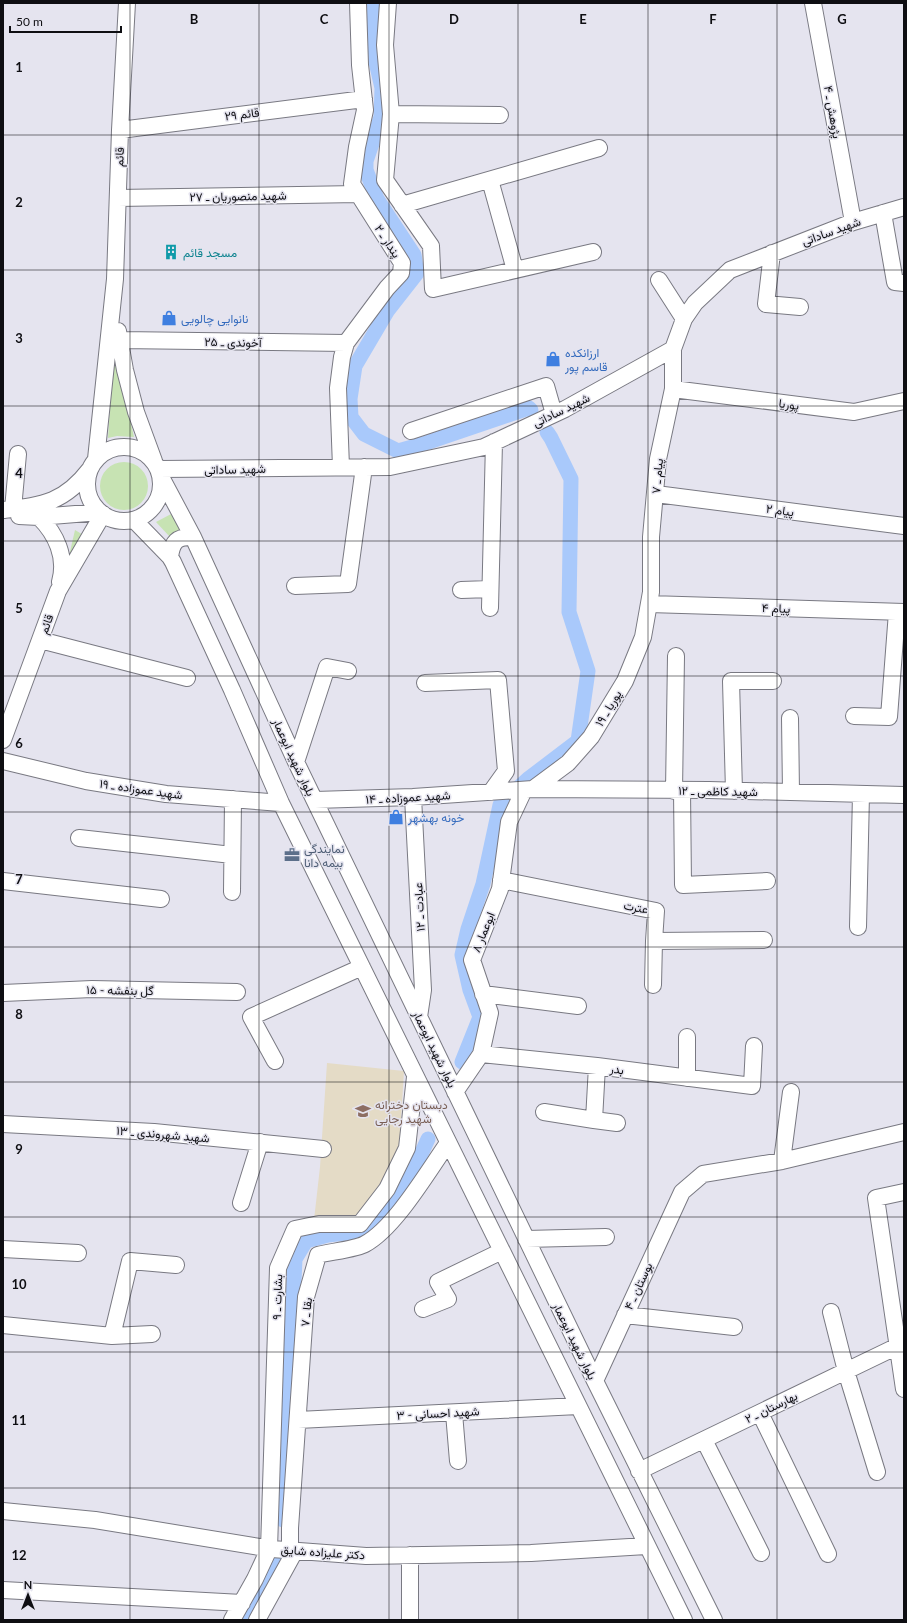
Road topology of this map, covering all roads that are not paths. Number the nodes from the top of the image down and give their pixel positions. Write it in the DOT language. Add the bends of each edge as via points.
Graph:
graph roads {
  1 [pos="127,3"];
  2 [pos="358,3"];
  3 [pos="388,3"];
  4 [pos="813,3"];
  5 [pos="364,99"];
  6 [pos="391,114"];
  7 [pos="500,115"];
  8 [pos="120,130"];
  9 [pos="599,148"];
  10 [pos="490,180"];
  11 [pos="358,194"];
  12 [pos="118,198"];
  13 [pos="402,205"];
  14 [pos="904,207"];
  15 [pos="883,213"];
  16 [pos="853,222"];
  17 [pos="592,252"];
  18 [pos="772,253"];
  19 [pos="515,270"];
  20 [pos="659,280"];
  21 [pos="904,283"];
  22 [pos="800,307"];
  23 [pos="113,310"];
  24 [pos="684,319"];
  25 [pos="120,340"];
  26 [pos="346,344"];
  27 [pos="673,349"];
  28 [pos="673,389"];
  29 [pos="904,400"];
  30 [pos="554,414"];
  31 [pos="411,431"];
  32 [pos="494,442"];
  33 [pos="18,454"];
  34 [pos="93,464"];
  35 [pos="341,467"];
  36 [pos="364,467"];
  37 [pos="158,470"];
  38 [pos="656,494"];
  39 [pos="6,512"];
  40 [pos="101,513"];
  41 [pos="39,517"];
  42 [pos="134,520"];
  43 [pos="904,526"];
  44 [pos="193,537"];
  45 [pos="170,557"];
  46 [pos="295,586"];
  47 [pos="490,589"];
  48 [pos="461,590"];
  49 [pos="58,591"];
  50 [pos="649,604"];
  51 [pos="490,608"];
  52 [pos="901,612"];
  53 [pos="40,640"];
  54 [pos="676,656"];
  55 [pos="348,671"];
  56 [pos="187,678"];
  57 [pos="773,681"];
  58 [pos="425,683"];
  59 [pos="854,716"];
  60 [pos="790,718"];
  61 [pos="4,734"];
  62 [pos="3,761"];
  63 [pos="296,762"];
  64 [pos="528,790"];
  65 [pos="678,791"];
  66 [pos="734,791"];
  67 [pos="496,792"];
  68 [pos="791,792"];
  69 [pos="861,794"];
  70 [pos="904,795"];
  71 [pos="413,797"];
  72 [pos="233,799"];
  73 [pos="315,800"];
  74 [pos="281,803"];
  75 [pos="79,838"];
  76 [pos="232,855"];
  77 [pos="3,880"];
  78 [pos="501,880"];
  79 [pos="767,881"];
  80 [pos="232,892"];
  81 [pos="161,899"];
  82 [pos="858,927"];
  83 [pos="764,940"];
  84 [pos="654,941"];
  85 [pos="362,967"];
  86 [pos="653,986"];
  87 [pos="238,992"];
  88 [pos="3,993"];
  89 [pos="483,994"];
  90 [pos="578,1006"];
  91 [pos="420,1017"];
  92 [pos="688,1037"];
  93 [pos="754,1046"];
  94 [pos="481,1054"];
  95 [pos="275,1061"];
  96 [pos="598,1066"];
  97 [pos="416,1077"];
  98 [pos="687,1078"];
  99 [pos="456,1092"];
  100 [pos="790,1092"];
  101 [pos="544,1112"];
  102 [pos="594,1120"];
  103 [pos="617,1123"];
  104 [pos="3,1124"];
  105 [pos="904,1132"];
  106 [pos="260,1142"];
  107 [pos="448,1143"];
  108 [pos="323,1149"];
  109 [pos="782,1161"];
  110 [pos="904,1192"];
  111 [pos="241,1203"];
  112 [pos="606,1237"];
  113 [pos="526,1239"];
  114 [pos="3,1249"];
  115 [pos="502,1252"];
  116 [pos="78,1253"];
  117 [pos="176,1265"];
  118 [pos="423,1309"];
  119 [pos="831,1312"];
  120 [pos="625,1315"];
  121 [pos="3,1325"];
  122 [pos="734,1327"];
  123 [pos="152,1334"];
  124 [pos="112,1336"];
  125 [pos="901,1345"];
  126 [pos="846,1371"];
  127 [pos="595,1381"];
  128 [pos="904,1389"];
  129 [pos="578,1406"];
  130 [pos="454,1413"];
  131 [pos="760,1413"];
  132 [pos="298,1420"];
  133 [pos="704,1440"];
  134 [pos="458,1461"];
  135 [pos="639,1471"];
  136 [pos="877,1472"];
  137 [pos="3,1511"];
  138 [pos="646,1546"];
  139 [pos="269,1549"];
  140 [pos="293,1550"];
  141 [pos="761,1553"];
  142 [pos="828,1554"];
  143 [pos="410,1555"];
  144 [pos="3,1590"];
  145 [pos="242,1603"];
  146 [pos="232,1620"];
  147 [pos="257,1620"];
  148 [pos="410,1620"];
  149 [pos="684,1620"];
  150 [pos="714,1620"];
  1 -- 8 [label="street, قائم"];
  2 -- 5 [label="street, پندار ـ ۲"];
  3 -- 6 [label="street" via="385,45"];
  4 -- 16 [label="street, پژوهش ـ ۴"];
  5 -- 8 [label="street, قائم ۲۹"];
  5 -- 11 [label="street, پندار ـ ۲" via="366,110 352,184"];
  6 -- 7 [label="street"];
  6 -- 13 [label="street" via="385,180"];
  8 -- 12 [label="street, قائم"];
  9 -- 10 [label="street"];
  10 -- 13 [label="street"];
  10 -- 19 [label="street"];
  11 -- 12 [label="street, شهید منصوریان ـ ۲۷"];
  11 -- 26 [label="street, پندار ـ ۲" via="402,263 402,274 387,288"];
  12 -- 23 [label="street, قائم"];
  13 -- 19 [label="street" via="431,246 433,289"];
  14 -- 15 [label="street, شهید ساداتی"];
  15 -- 16 [label="street, شهید ساداتی"];
  15 -- 21 [label="street" via="895,282"];
  16 -- 18 [label="street, شهید ساداتی"];
  17 -- 19 [label="street"];
  18 -- 22 [label="street" via="766,304"];
  18 -- 24 [label="street, شهید ساداتی" via="730,270 695,303"];
  20 -- 24 [label="street"];
  23 -- 25 [label="street"];
  23 -- 34 [label="street"];
  24 -- 27 [label="street, شهید ساداتی"];
  25 -- 26 [label="street, آخوندی ـ ۲۵"];
  25 -- 37 [label="street" via="136,412"];
  26 -- 35 [label="street, پندار ـ ۲" via="338,388"];
  27 -- 28 [label="street, پیام ـ ۷"];
  27 -- 30 [label="street, شهید ساداتی"];
  28 -- 29 [label="street, پوریا" via="854,412"];
  28 -- 38 [label="street, پیام ـ ۷" via="658,459"];
  30 -- 31 [label="street" via="546,386"];
  30 -- 32 [label="street, شهید ساداتی"];
  32 -- 36 [label="street, شهید ساداتی" via="484,447 390,467"];
  32 -- 47 [label="street"];
  33 -- 39 [label="street"];
  34 -- 37 [label="street" via="105,452 116,447 128,447 148,456"];
  34 -- 39 [label="street" via="69,492 53,501"];
  34 -- 40 [label="street" via="87,480 88,492 92,503"];
  35 -- 36 [label="street, شهید ساداتی"];
  35 -- 37 [label="street, شهید ساداتی"];
  36 -- 46 [label="street" via="348,584"];
  37 -- 42 [label="street" via="161,486 158,498 148,511"];
  37 -- 44 [label="street, بلوار شهید ابوعمار"];
  38 -- 43 [label="street, پیام ۲"];
  38 -- 50 [label="street, پیام ـ ۷" via="651,536"];
  39 -- 41 [label="street"];
  40 -- 41 [label="street"];
  40 -- 42 [label="street" via="122,521"];
  40 -- 49 [label="street, قائم"];
  41 -- 49 [label="street" via="52,532 60,551 62,564"];
  42 -- 45 [label="street"];
  44 -- 45 [label="street" via="184,536 176,540 171,548"];
  44 -- 63 [label="street, بلوار شهید ابوعمار"];
  45 -- 74 [label="street"];
  47 -- 48 [label="street"];
  47 -- 51 [label="street"];
  49 -- 53 [label="street, قائم"];
  50 -- 52 [label="street, پیام ۴"];
  50 -- 64 [label="street, پوریا ـ ۱۹" via="643,638 625,681 591,737 568,763"];
  52 -- 59 [label="street" via="889,717"];
  53 -- 56 [label="street"];
  53 -- 61 [label="street, قائم"];
  54 -- 65 [label="street"];
  55 -- 63 [label="street" via="327,667"];
  57 -- 66 [label="street" via="731,681"];
  58 -- 67 [label="street" via="498,680 506,771"];
  60 -- 68 [label="street"];
  62 -- 72 [label="street, شهید عموزاده ـ ۱۹" via="93,782 166,794"];
  63 -- 73 [label="street, بلوار شهید ابوعمار"];
  64 -- 65 [label="street, شهید کاظمی ـ ۱۲"];
  64 -- 67 [label="street, شهید کاظمی ـ ۱۲"];
  64 -- 78 [label="street, ابوعمار ۸" via="509,822"];
  65 -- 66 [label="street, شهید کاظمی ـ ۱۲"];
  65 -- 79 [label="street" via="683,885"];
  66 -- 68 [label="street, شهید کاظمی ـ ۱۲"];
  67 -- 71 [label="street, شهید عموزاده ـ ۱۴"];
  68 -- 69 [label="street, شهید کاظمی ـ ۱۲"];
  69 -- 70 [label="street, شهید کاظمی ـ ۱۲"];
  69 -- 82 [label="street"];
  71 -- 73 [label="street, شهید عموزاده ـ ۱۴"];
  71 -- 91 [label="street, عبادت ـ ۱۲" via="423,990"];
  72 -- 74 [label="street, شهید عموزاده ـ ۱۹"];
  72 -- 76 [label="street"];
  73 -- 91 [label="street, بلوار شهید ابوعمار"];
  74 -- 85 [label="street"];
  75 -- 76 [label="street"];
  76 -- 80 [label="street"];
  77 -- 81 [label="street"];
  78 -- 84 [label="street, عترت" via="656,911"];
  78 -- 89 [label="street, ابوعمار ۸" via="500,889 472,960"];
  83 -- 84 [label="street"];
  84 -- 86 [label="street"];
  85 -- 95 [label="street" via="251,1017"];
  85 -- 97 [label="street"];
  87 -- 88 [label="street, گل بنفشه - ۱۵" via="92,989"];
  89 -- 90 [label="street"];
  89 -- 94 [label="street, ابوعمار ۸" via="490,1013"];
  91 -- 99 [label="street, بلوار شهید ابوعمار"];
  92 -- 98 [label="street"];
  93 -- 98 [label="street, بدر" via="752,1086"];
  94 -- 96 [label="street, بدر"];
  94 -- 99 [label="street, ابوعمار ۸"];
  96 -- 98 [label="street, بدر"];
  96 -- 102 [label="street"];
  97 -- 107 [label="street"];
  97 -- 139 [label="street, بشارت ـ ۹" via="407,1148 387,1189 360,1224 319,1224 295,1229 278,1268"];
  99 -- 113 [label="street, بلوار شهید ابوعمار"];
  100 -- 109 [label="street"];
  101 -- 102 [label="street"];
  102 -- 103 [label="street"];
  104 -- 106 [label="street, شهید شهروندی ـ ۱۳" via="154,1132"];
  105 -- 109 [label="street"];
  106 -- 108 [label="street, شهید شهروندی ـ ۱۳"];
  106 -- 111 [label="street"];
  107 -- 115 [label="street"];
  107 -- 132 [label="street, بقا ـ ۷" via="384,1230 365,1245 318,1255 306,1297"];
  109 -- 120 [label="street, بوستان ـ ۴" via="704,1174 682,1192"];
  110 -- 125 [label="street" via="876,1198"];
  112 -- 113 [label="street"];
  113 -- 127 [label="street, بلوار شهید ابوعمار"];
  114 -- 116 [label="street"];
  115 -- 118 [label="street" via="438,1282 448,1299"];
  115 -- 129 [label="street"];
  117 -- 124 [label="street" via="130,1261"];
  119 -- 126 [label="street"];
  120 -- 122 [label="street"];
  120 -- 127 [label="street, بوستان ـ ۴"];
  121 -- 124 [label="street"];
  123 -- 124 [label="street"];
  125 -- 126 [label="street, بهارستان ـ ۲"];
  125 -- 128 [label="street"];
  126 -- 131 [label="street, بهارستان ـ ۲"];
  126 -- 136 [label="street"];
  127 -- 135 [label="street, بلوار شهید ابوعمار"];
  129 -- 130 [label="street, شهید احسانی - ۳"];
  129 -- 138 [label="street"];
  130 -- 132 [label="street, شهید احسانی - ۳"];
  130 -- 134 [label="street"];
  131 -- 133 [label="street, بهارستان ـ ۲"];
  131 -- 142 [label="street"];
  132 -- 140 [label="street, بقا ـ ۷" via="290,1528"];
  133 -- 135 [label="street, بهارستان ـ ۲"];
  133 -- 141 [label="street"];
  135 -- 150 [label="street, بلوار شهید ابوعمار"];
  137 -- 139 [label="street, دکتر علیزاده شایق" via="95,1520"];
  138 -- 143 [label="street, دکتر علیزاده شایق" via="531,1553"];
  138 -- 149 [label="street"];
  139 -- 140 [label="street, دکتر علیزاده شایق"];
  139 -- 145 [label="street"];
  140 -- 143 [label="street, دکتر علیزاده شایق" via="366,1556"];
  140 -- 147 [label="street"];
  143 -- 148 [label="street"];
  144 -- 145 [label="street"];
  145 -- 146 [label="street"];
}
